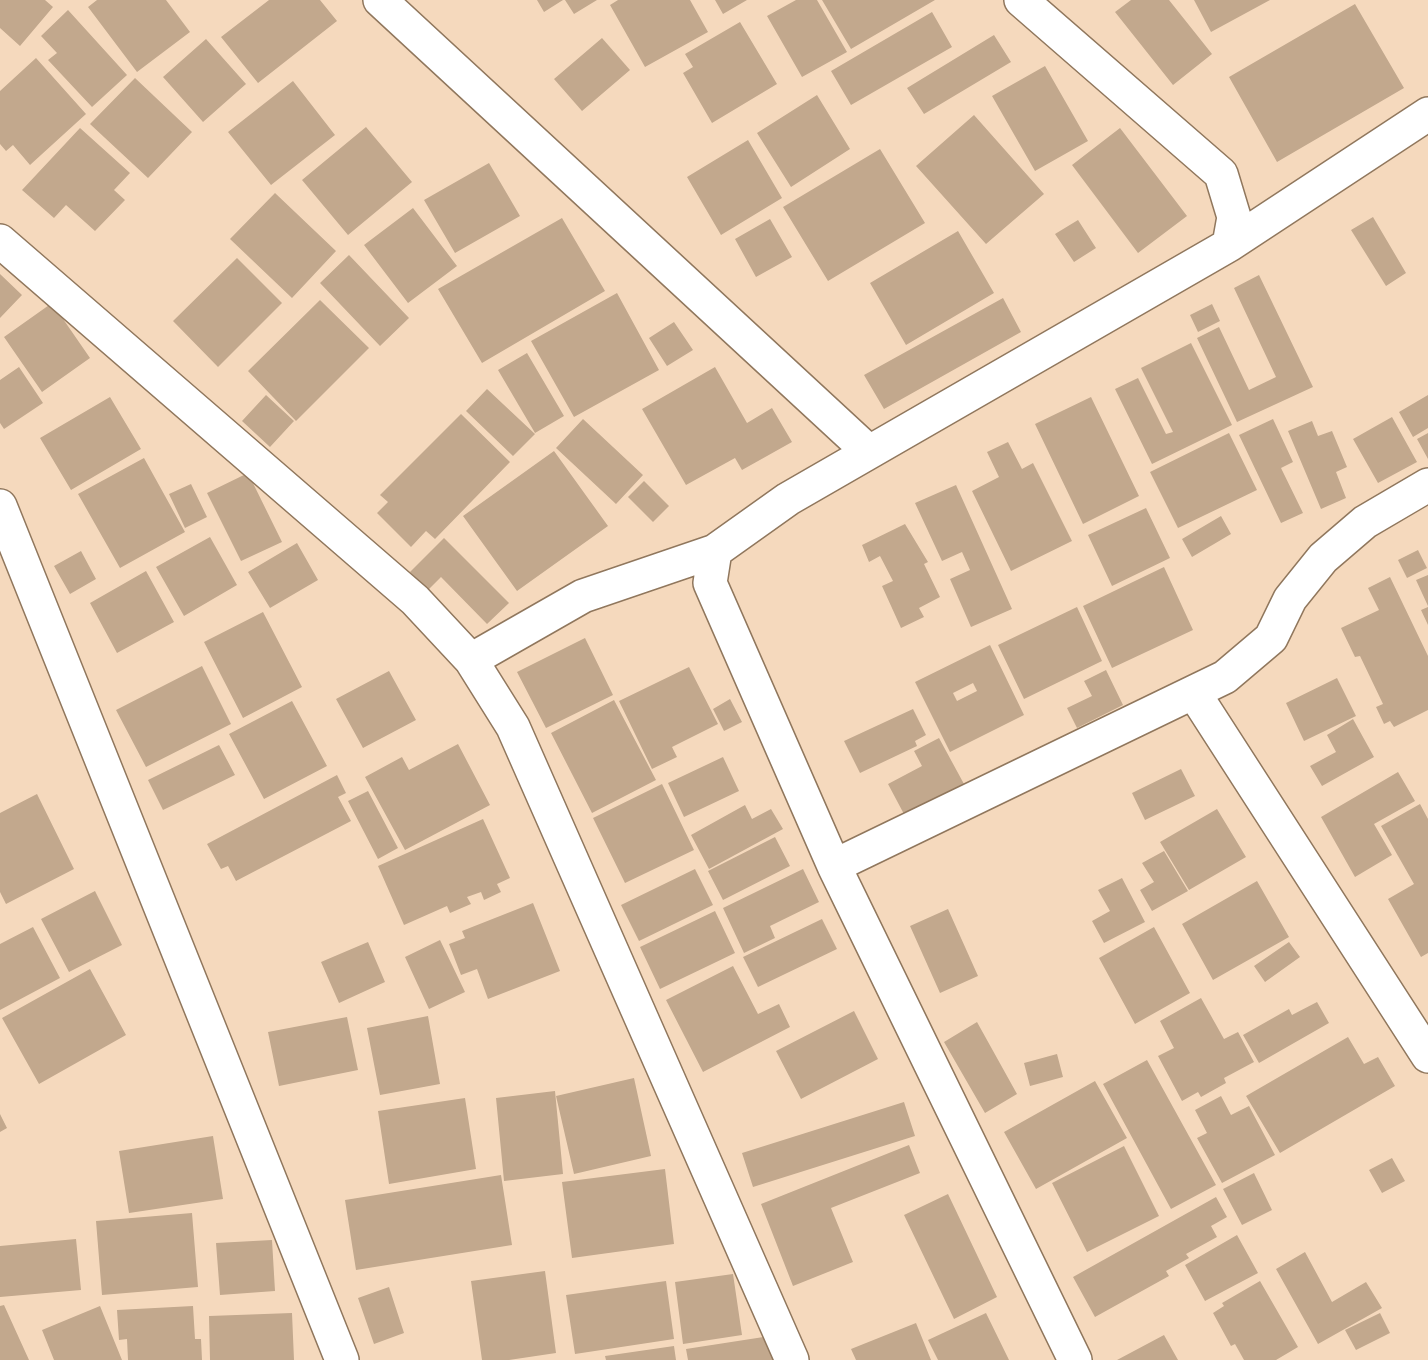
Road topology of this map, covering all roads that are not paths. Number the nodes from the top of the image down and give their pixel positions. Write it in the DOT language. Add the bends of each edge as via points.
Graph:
graph roads {
  1 [pos="380,0"];
  2 [pos="1021,0"];
  3 [pos="1428,114"];
  4 [pos="0,241"];
  5 [pos="1229,244"];
  6 [pos="869,452"];
  7 [pos="1428,485"];
  8 [pos="0,506"];
  9 [pos="715,551"];
  10 [pos="471,660"];
  11 [pos="1194,693"];
  12 [pos="834,866"];
  13 [pos="1428,1056"];
  14 [pos="342,1360"];
  15 [pos="792,1360"];
  16 [pos="1075,1360"];
  1 -- 6 [label="street"];
  2 -- 5 [label="street" via="1221,174 1234,217"];
  3 -- 5 [label="street"];
  4 -- 10 [label="street" via="406,592"];
  5 -- 6 [label="street"];
  6 -- 9 [label="street" via="788,499"];
  7 -- 11 [label="street" via="1365,522 1323,558 1290,599 1270,638 1225,678"];
  8 -- 14 [label="street"];
  9 -- 10 [label="street" via="583,596"];
  9 -- 12 [label="street" via="710,583"];
  10 -- 15 [label="street" via="513,727"];
  11 -- 12 [label="street"];
  11 -- 13 [label="street"];
  12 -- 16 [label="street"];
}
